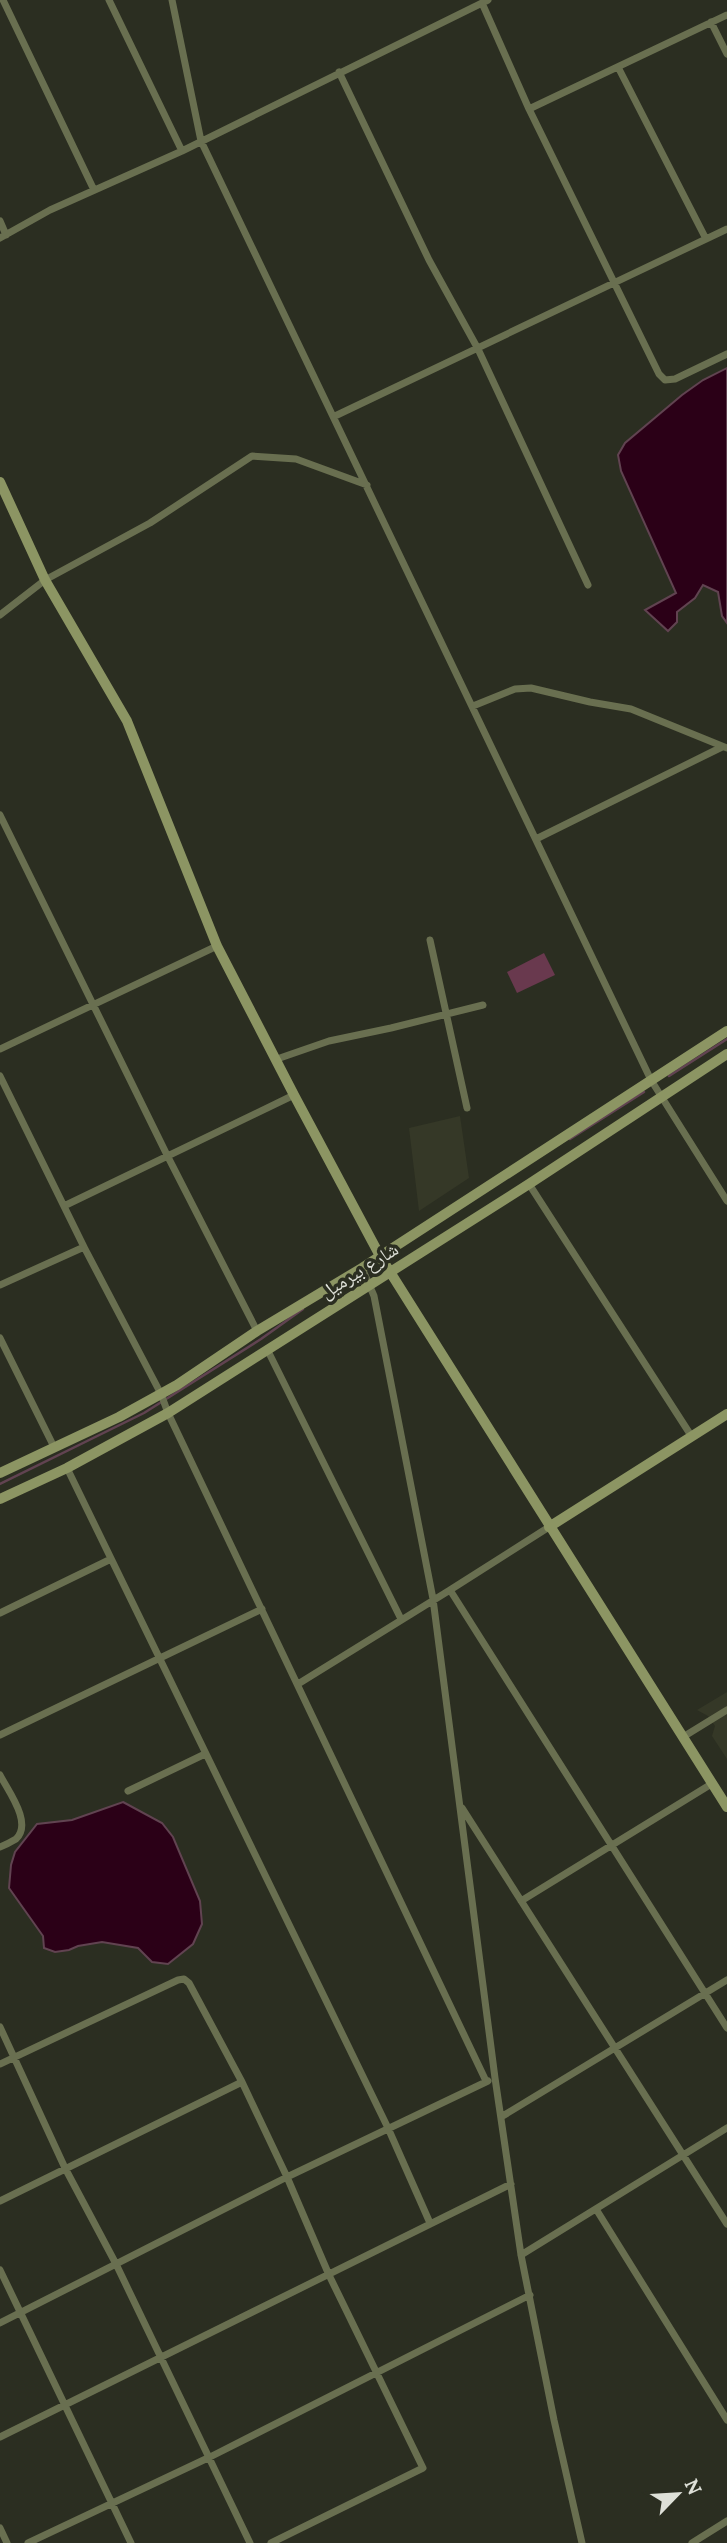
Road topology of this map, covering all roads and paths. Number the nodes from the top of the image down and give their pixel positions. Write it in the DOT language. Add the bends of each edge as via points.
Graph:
graph roads {
  1 [pos="109,0"];
  2 [pos="172,0"];
  3 [pos="485,1"];
  4 [pos="4,2"];
  5 [pos="727,15"];
  6 [pos="711,22"];
  7 [pos="727,54"];
  8 [pos="618,67"];
  9 [pos="339,72"];
  10 [pos="529,109"];
  11 [pos="201,141"];
  12 [pos="182,151"];
  13 [pos="94,190"];
  14 [pos="0,222"];
  15 [pos="727,229"];
  16 [pos="3,236"];
  17 [pos="706,239"];
  18 [pos="614,283"];
  19 [pos="478,349"];
  20 [pos="727,354"];
  21 [pos="335,416"];
  22 [pos="0,482"];
  23 [pos="367,485"];
  24 [pos="45,580"];
  25 [pos="588,584"];
  26 [pos="0,615"];
  27 [pos="472,706"];
  28 [pos="725,748"];
  29 [pos="0,815"];
  30 [pos="536,839"];
  31 [pos="430,940"];
  32 [pos="217,946"];
  33 [pos="93,1004"];
  34 [pos="483,1005"];
  35 [pos="446,1015"];
  36 [pos="727,1031"];
  37 [pos="0,1049"];
  38 [pos="726,1056"];
  39 [pos="277,1059"];
  40 [pos="0,1076"];
  41 [pos="656,1089"];
  42 [pos="294,1096"];
  43 [pos="467,1108"];
  44 [pos="167,1155"];
  45 [pos="529,1184"];
  46 [pos="727,1201"];
  47 [pos="64,1206"];
  48 [pos="84,1247"];
  49 [pos="380,1256"];
  50 [pos="362,1268"];
  51 [pos="389,1271"];
  52 [pos="370,1283"];
  53 [pos="0,1285"];
  54 [pos="257,1331"];
  55 [pos="0,1338"];
  56 [pos="267,1349"];
  57 [pos="161,1394"];
  58 [pos="168,1413"];
  59 [pos="727,1415"];
  60 [pos="692,1437"];
  61 [pos="54,1447"];
  62 [pos="67,1468"];
  63 [pos="0,1473"];
  64 [pos="0,1499"];
  65 [pos="550,1527"];
  66 [pos="111,1559"];
  67 [pos="450,1590"];
  68 [pos="433,1599"];
  69 [pos="262,1609"];
  70 [pos="0,1613"];
  71 [pos="401,1619"];
  72 [pos="160,1658"];
  73 [pos="298,1685"];
  74 [pos="727,1710"];
  75 [pos="0,1735"];
  76 [pos="683,1737"];
  77 [pos="205,1754"];
  78 [pos="0,1775"];
  79 [pos="713,1783"];
  80 [pos="128,1791"];
  81 [pos="460,1804"];
  82 [pos="727,1807"];
  83 [pos="610,1844"];
  84 [pos="0,1847"];
  85 [pos="521,1901"];
  86 [pos="727,1980"];
  87 [pos="704,1994"];
  88 [pos="0,2027"];
  89 [pos="727,2028"];
  90 [pos="614,2049"];
  91 [pos="15,2057"];
  92 [pos="0,2064"];
  93 [pos="495,2078"];
  94 [pos="486,2081"];
  95 [pos="242,2082"];
  96 [pos="501,2117"];
  97 [pos="388,2128"];
  98 [pos="727,2129"];
  99 [pos="682,2156"];
  100 [pos="65,2168"];
  101 [pos="287,2177"];
  102 [pos="510,2185"];
  103 [pos="0,2201"];
  104 [pos="596,2209"];
  105 [pos="430,2223"];
  106 [pos="727,2224"];
  107 [pos="522,2256"];
  108 [pos="116,2264"];
  109 [pos="0,2270"];
  110 [pos="329,2275"];
  111 [pos="530,2295"];
  112 [pos="21,2314"];
  113 [pos="0,2323"];
  114 [pos="161,2358"];
  115 [pos="375,2373"];
  116 [pos="65,2404"];
  117 [pos="727,2420"];
  118 [pos="0,2437"];
  119 [pos="210,2457"];
  120 [pos="113,2504"];
  121 [pos="727,2521"];
  122 [pos="0,2528"];
  123 [pos="7,2543"];
  124 [pos="28,2543"];
  125 [pos="131,2543"];
  126 [pos="250,2543"];
  127 [pos="271,2543"];
  128 [pos="582,2543"];
  129 [pos="692,2543"];
  1 -- 12 [label="street"];
  2 -- 11 [label="street"];
  3 -- 9 [label="street"];
  3 -- 10 [label="street"];
  4 -- 13 [label="street"];
  5 -- 6 [label="street"];
  6 -- 7 [label="street"];
  6 -- 8 [label="street"];
  8 -- 10 [label="street"];
  8 -- 17 [label="street"];
  9 -- 11 [label="street"];
  9 -- 19 [label="street" via="429,260"];
  10 -- 18 [label="street"];
  11 -- 12 [label="street"];
  11 -- 21 [label="street"];
  12 -- 13 [label="street"];
  13 -- 16 [label="street"];
  14 -- 16 [label="street"];
  15 -- 17 [label="street"];
  17 -- 18 [label="street"];
  18 -- 19 [label="street"];
  18 -- 20 [label="street" via="665,380"];
  19 -- 21 [label="street"];
  19 -- 25 [label="street"];
  21 -- 23 [label="street"];
  22 -- 24 [label="street"];
  23 -- 24 [label="street" via="296,458 252,456 150,523"];
  23 -- 27 [label="street"];
  24 -- 26 [label="street"];
  24 -- 32 [label="street" via="127,721"];
  27 -- 28 [label="street" via="515,689 531,688 631,709"];
  27 -- 30 [label="street"];
  28 -- 30 [label="street"];
  29 -- 33 [label="street"];
  30 -- 41 [label="street"];
  31 -- 35 [label="street"];
  32 -- 33 [label="street"];
  32 -- 39 [label="street"];
  33 -- 37 [label="street"];
  33 -- 44 [label="street"];
  34 -- 35 [label="street"];
  35 -- 39 [label="street" via="329,1041"];
  35 -- 43 [label="street"];
  36 -- 41 [label="street, شارع بيرميل"];
  38 -- 41 [label="street, شارع بيرميل"];
  39 -- 42 [label="street"];
  40 -- 47 [label="street"];
  41 -- 45 [label="street, شارع بيرميل"];
  41 -- 46 [label="street"];
  41 -- 49 [label="street, شارع بيرميل"];
  42 -- 44 [label="street"];
  42 -- 49 [label="street"];
  44 -- 47 [label="street"];
  44 -- 54 [label="street"];
  45 -- 51 [label="street, شارع بيرميل"];
  45 -- 60 [label="street"];
  47 -- 48 [label="street"];
  48 -- 53 [label="street"];
  48 -- 57 [label="street"];
  49 -- 50 [label="street, شارع بيرميل"];
  49 -- 51 [label="street"];
  50 -- 52 [label="street"];
  50 -- 54 [label="street, شارع بيرميل"];
  51 -- 52 [label="street, شارع بيرميل"];
  51 -- 65 [label="street"];
  52 -- 56 [label="street, شارع بيرميل"];
  52 -- 68 [label="street"];
  54 -- 57 [label="street, شارع بيرميل"];
  55 -- 61 [label="street"];
  56 -- 58 [label="street, شارع بيرميل"];
  56 -- 71 [label="street"];
  57 -- 58 [label="street"];
  57 -- 61 [label="street, شارع بيرميل"];
  58 -- 62 [label="street, شارع بيرميل"];
  58 -- 69 [label="street"];
  59 -- 60 [label="street"];
  60 -- 65 [label="street"];
  61 -- 63 [label="street, شارع بيرميل"];
  62 -- 64 [label="street, شارع بيرميل"];
  62 -- 66 [label="street"];
  65 -- 67 [label="street"];
  65 -- 76 [label="street"];
  66 -- 70 [label="street"];
  66 -- 72 [label="street"];
  67 -- 68 [label="street"];
  67 -- 83 [label="street"];
  68 -- 71 [label="street"];
  68 -- 81 [label="street"];
  69 -- 72 [label="street"];
  69 -- 73 [label="street"];
  71 -- 73 [label="street"];
  72 -- 75 [label="street"];
  72 -- 77 [label="street"];
  73 -- 94 [label="street"];
  74 -- 76 [label="street"];
  76 -- 79 [label="street"];
  77 -- 80 [label="street"];
  77 -- 97 [label="street"];
  78 -- 84 [label="street" via="23,1827 18,1838"];
  79 -- 82 [label="street"];
  79 -- 83 [label="street"];
  81 -- 85 [label="street"];
  81 -- 93 [label="street"];
  83 -- 85 [label="street"];
  83 -- 87 [label="street"];
  85 -- 90 [label="street"];
  86 -- 87 [label="street"];
  87 -- 89 [label="street"];
  87 -- 90 [label="street"];
  88 -- 91 [label="street"];
  90 -- 96 [label="street"];
  90 -- 99 [label="street"];
  91 -- 92 [label="street"];
  91 -- 95 [label="street" via="184,1979"];
  91 -- 100 [label="street"];
  93 -- 94 [label="street"];
  93 -- 96 [label="street"];
  94 -- 97 [label="street"];
  95 -- 100 [label="street"];
  95 -- 101 [label="street"];
  96 -- 102 [label="street"];
  97 -- 101 [label="street"];
  97 -- 105 [label="street"];
  98 -- 99 [label="street"];
  99 -- 104 [label="street"];
  99 -- 106 [label="street"];
  100 -- 103 [label="street"];
  100 -- 108 [label="street"];
  101 -- 108 [label="street"];
  101 -- 110 [label="street"];
  102 -- 105 [label="street"];
  102 -- 107 [label="street"];
  104 -- 107 [label="street"];
  104 -- 117 [label="street"];
  105 -- 110 [label="street"];
  107 -- 111 [label="street"];
  108 -- 112 [label="street"];
  108 -- 114 [label="street"];
  109 -- 112 [label="street"];
  110 -- 114 [label="street"];
  110 -- 115 [label="street"];
  111 -- 115 [label="street"];
  111 -- 128 [label="street"];
  112 -- 113 [label="street"];
  112 -- 116 [label="street"];
  114 -- 116 [label="street"];
  114 -- 119 [label="street"];
  115 -- 119 [label="street"];
  115 -- 127 [label="street" via="423,2468"];
  116 -- 118 [label="street"];
  116 -- 120 [label="street"];
  119 -- 120 [label="street"];
  119 -- 126 [label="street"];
  120 -- 124 [label="street"];
  120 -- 125 [label="street"];
  121 -- 129 [label="street"];
  122 -- 123 [label="street"];
}
